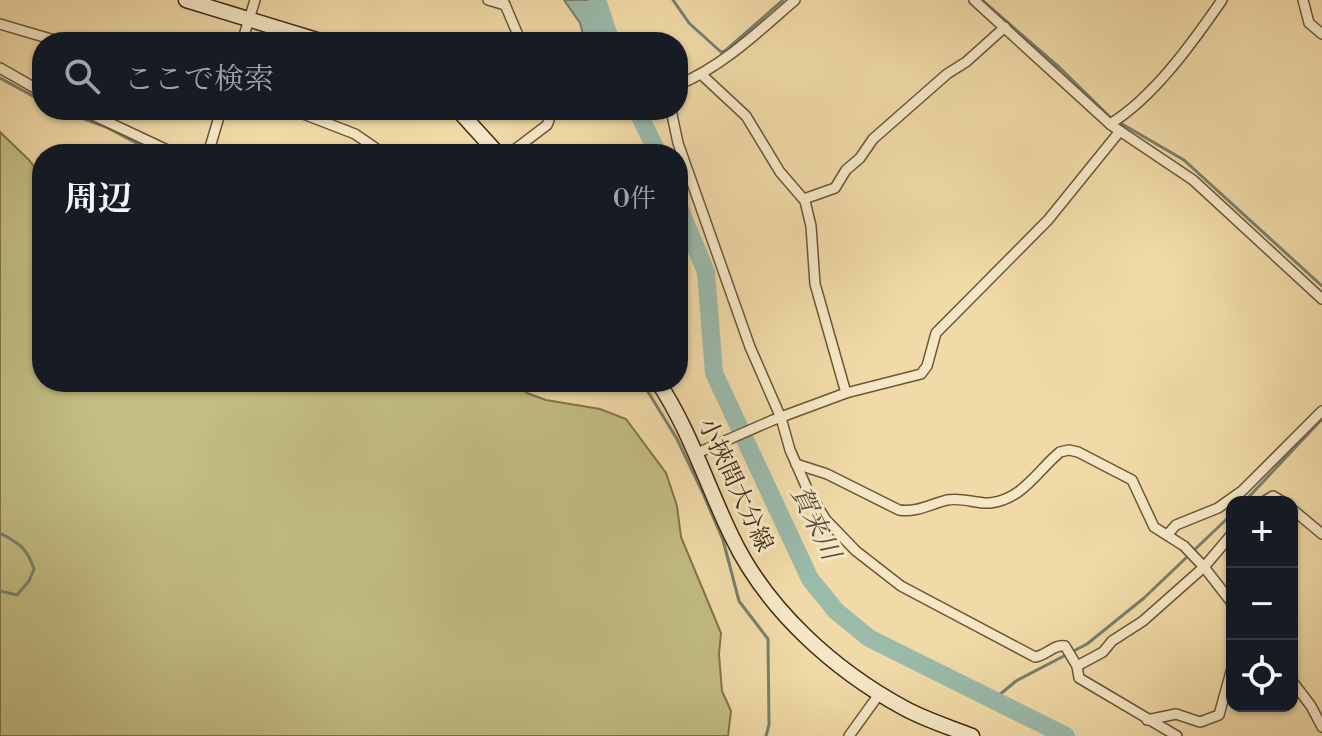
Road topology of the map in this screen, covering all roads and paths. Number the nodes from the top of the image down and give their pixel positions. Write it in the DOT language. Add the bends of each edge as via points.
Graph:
graph roads {
  1 [pos="186,0"];
  2 [pos="255,0"];
  3 [pos="488,0"];
  4 [pos="795,0"];
  5 [pos="974,0"];
  6 [pos="1222,0"];
  7 [pos="1303,0"];
  8 [pos="504,3"];
  9 [pos="249,19"];
  10 [pos="0,24"];
  11 [pos="1005,27"];
  12 [pos="245,32"];
  13 [pos="291,32"];
  14 [pos="517,32"];
  15 [pos="32,33"];
  16 [pos="1322,34"];
  17 [pos="0,68"];
  18 [pos="702,75"];
  19 [pos="688,81"];
  20 [pos="32,86"];
  21 [pos="103,120"];
  22 [pos="218,120"];
  23 [pos="319,120"];
  24 [pos="467,120"];
  25 [pos="548,120"];
  26 [pos="673,120"];
  27 [pos="1110,124"];
  28 [pos="1120,131"];
  29 [pos="155,144"];
  30 [pos="211,144"];
  31 [pos="370,144"];
  32 [pos="489,144"];
  33 [pos="522,144"];
  34 [pos="678,144"];
  35 [pos="688,171"];
  36 [pos="804,199"];
  37 [pos="1322,299"];
  38 [pos="664,392"];
  39 [pos="846,393"];
  40 [pos="1322,411"];
  41 [pos="777,419"];
  42 [pos="701,451"];
  43 [pos="796,464"];
  44 [pos="1298,514"];
  45 [pos="1322,534"];
  46 [pos="1167,535"];
  47 [pos="1226,541"];
  48 [pos="1204,567"];
  49 [pos="1226,595"];
  50 [pos="1077,666"];
  51 [pos="1298,689"];
  52 [pos="1226,690"];
  53 [pos="880,693"];
  54 [pos="1147,720"];
  55 [pos="1322,727"];
  56 [pos="849,736"];
  57 [pos="972,736"];
  58 [pos="1177,736"];
  1 -- 9 [label="main road"];
  2 -- 9 [label="street"];
  3 -- 8 [label="street"];
  4 -- 18 [label="street"];
  5 -- 11 [label="street"];
  6 -- 27 [label="street" via="1143,98"];
  7 -- 16 [label="street" via="1309,23"];
  8 -- 14 [label="street"];
  9 -- 12 [label="street"];
  9 -- 13 [label="main road"];
  10 -- 15 [label="street"];
  11 -- 27 [label="street"];
  11 -- 36 [label="street" via="873,139 835,188"];
  17 -- 20 [label="street"];
  18 -- 19 [label="street"];
  18 -- 36 [label="street" via="746,116 780,172"];
  21 -- 29 [label="street"];
  22 -- 30 [label="street"];
  23 -- 31 [label="street"];
  24 -- 32 [label="main road"];
  25 -- 33 [label="street"];
  26 -- 34 [label="street"];
  27 -- 28 [label="street"];
  28 -- 37 [label="street" via="1176,166"];
  28 -- 39 [label="street" via="1048,220 936,333 921,374"];
  35 -- 41 [label="street"];
  36 -- 39 [label="street" via="815,284"];
  38 -- 42 [label="main road, 小挾間大分線"];
  39 -- 41 [label="street"];
  40 -- 46 [label="street" via="1242,491 1218,508 1176,525"];
  41 -- 42 [label="street"];
  41 -- 43 [label="street"];
  42 -- 53 [label="main road, 小挾間大分線" via="733,541 768,595 809,638"];
  43 -- 46 [label="street" via="910,511 961,498 1003,500 1019,493 1049,461 1069,450 1132,480 1154,527"];
  43 -- 50 [label="street" via="826,520 893,581 1035,657 1065,646"];
  44 -- 45 [label="street"];
  46 -- 48 [label="street"];
  47 -- 48 [label="street"];
  48 -- 49 [label="street"];
  48 -- 50 [label="street" via="1143,621"];
  50 -- 54 [label="street" via="1079,678"];
  51 -- 55 [label="street"];
  52 -- 54 [label="street" via="1219,715 1200,722 1176,714"];
  53 -- 56 [label="street"];
  53 -- 57 [label="main road, 小挾間大分線" via="926,719"];
  54 -- 58 [label="street"];
}
